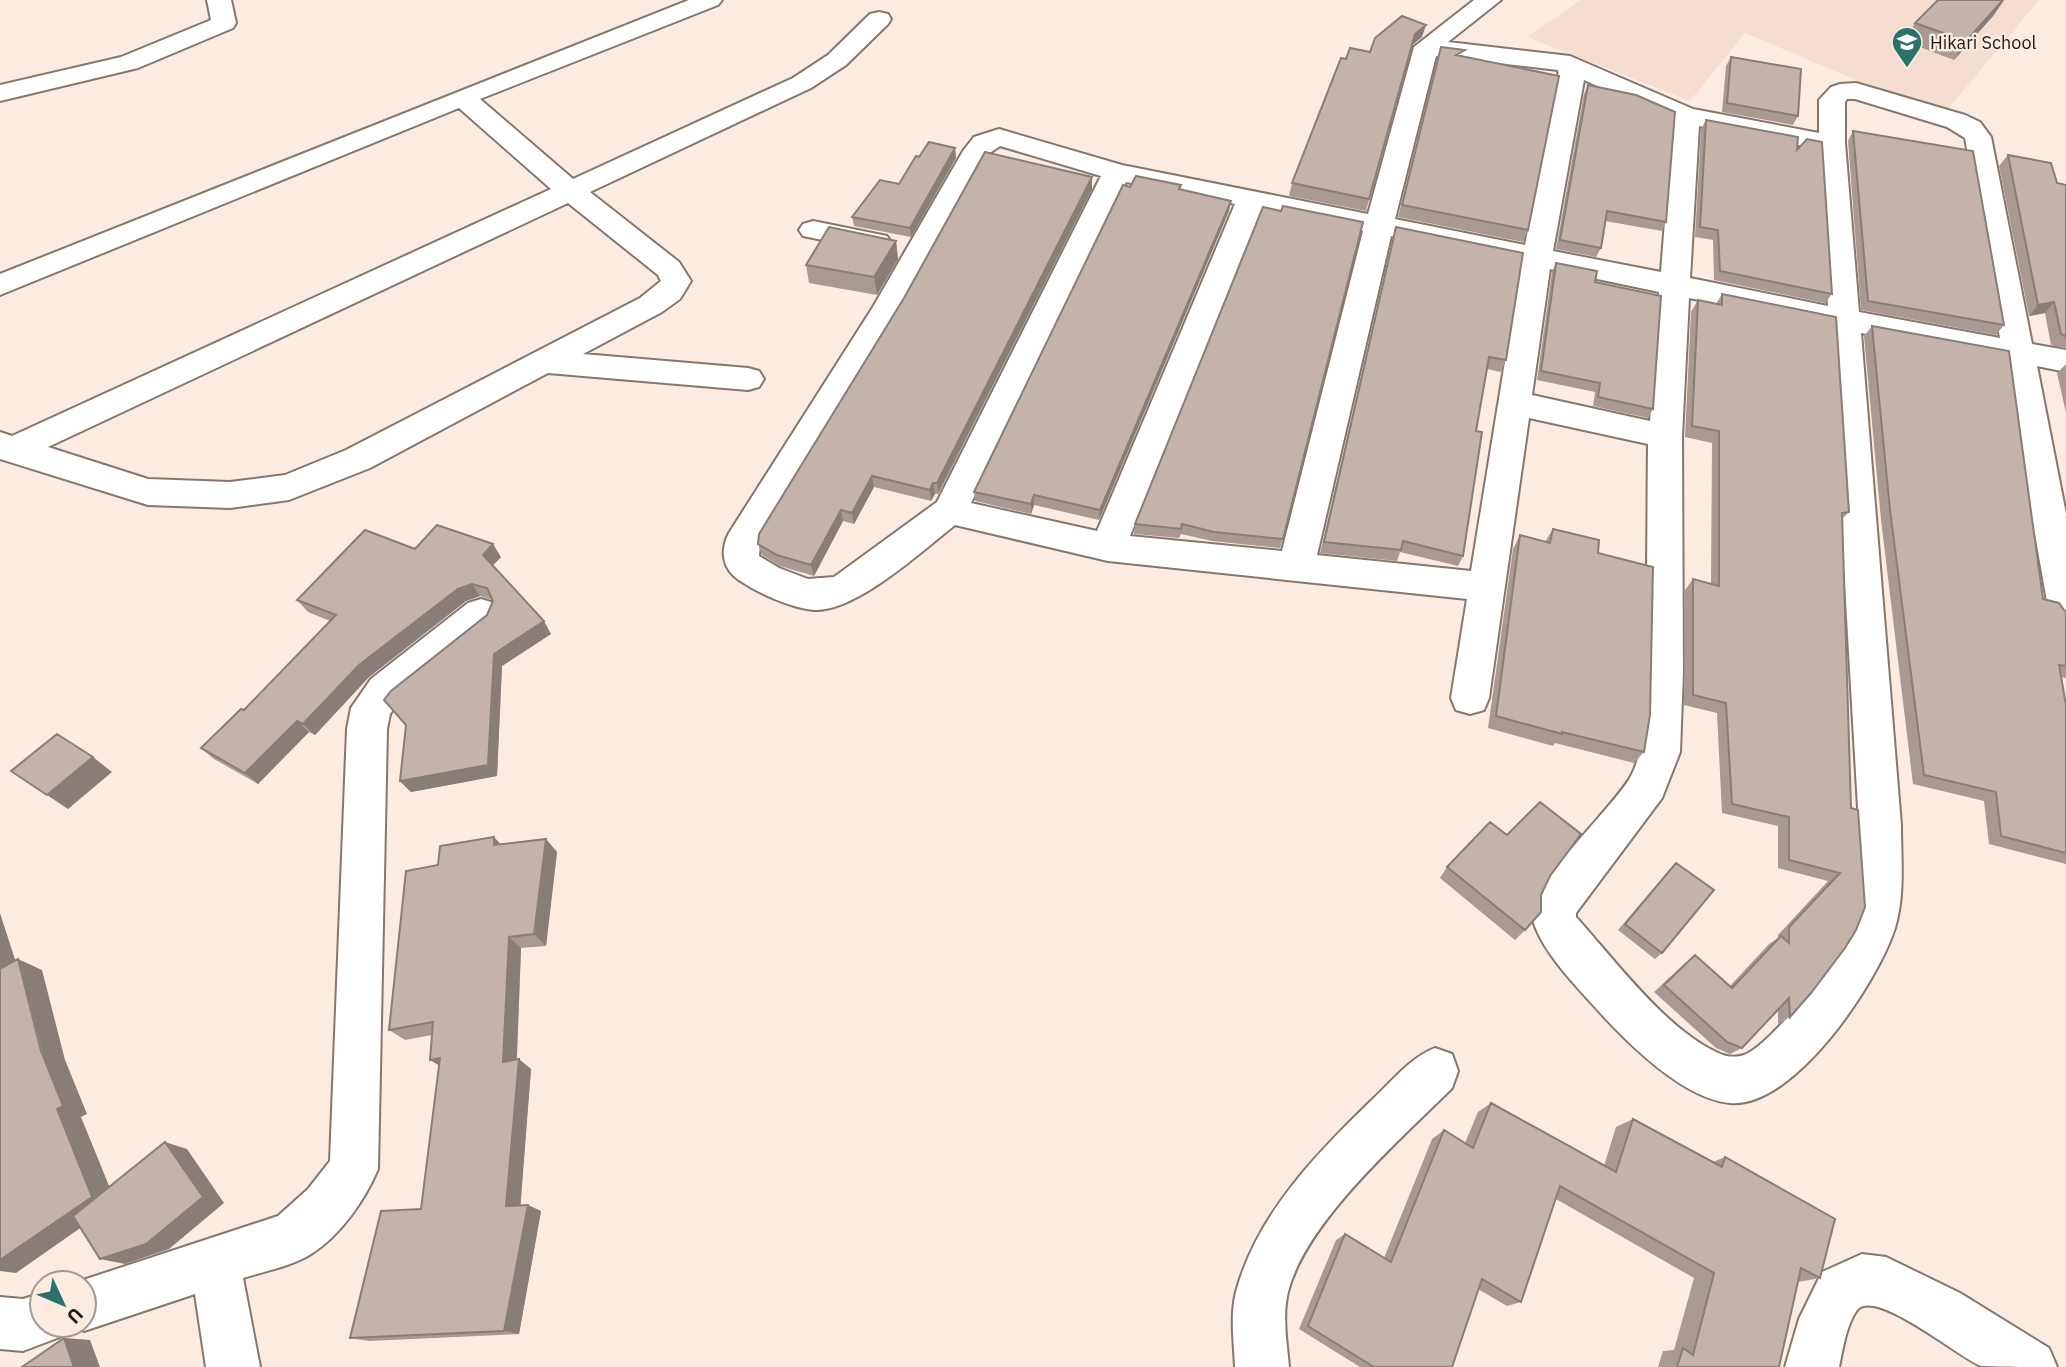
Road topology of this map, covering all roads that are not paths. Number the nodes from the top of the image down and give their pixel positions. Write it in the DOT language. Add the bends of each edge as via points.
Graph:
graph roads {
  1 [pos="219,0"];
  2 [pos="710,0"];
  3 [pos="1489,0"];
  4 [pos="879,19"];
  5 [pos="1426,47"];
  6 [pos="1570,64"];
  7 [pos="0,93"];
  8 [pos="461,97"];
  9 [pos="1686,116"];
  10 [pos="1832,144"];
  11 [pos="1117,172"];
  12 [pos="569,190"];
  13 [pos="1251,199"];
  14 [pos="1379,226"];
  15 [pos="813,230"];
  16 [pos="920,251"];
  17 [pos="1537,257"];
  18 [pos="1677,284"];
  19 [pos="0,285"];
  20 [pos="1843,319"];
  21 [pos="2018,351"];
  22 [pos="2066,361"];
  23 [pos="546,362"];
  24 [pos="748,379"];
  25 [pos="1515,404"];
  26 [pos="1665,436"];
  27 [pos="6,447"];
  28 [pos="950,511"];
  29 [pos="1108,547"];
  30 [pos="1297,565"];
  31 [pos="1487,587"];
  32 [pos="2066,607"];
  33 [pos="481,614"];
  34 [pos="1470,698"];
  35 [pos="1435,1071"];
  36 [pos="215,1262"];
  37 [pos="98,1300"];
  38 [pos="0,1323"];
  39 [pos="28,1323"];
  40 [pos="233,1367"];
  41 [pos="1262,1367"];
  42 [pos="1812,1367"];
  43 [pos="2030,1367"];
  1 -- 7 [label="street" via="224,23 129,63"];
  2 -- 8 [label="street"];
  3 -- 5 [label="street"];
  4 -- 12 [label="street" via="837,60 802,83"];
  5 -- 6 [label="street"];
  5 -- 14 [label="street"];
  6 -- 9 [label="street"];
  6 -- 17 [label="street" via="1572,78"];
  8 -- 12 [label="street"];
  8 -- 19 [label="street"];
  9 -- 10 [label="street"];
  9 -- 18 [label="street"];
  10 -- 20 [label="street"];
  10 -- 21 [label="street" via="1832,100 1846,90 1971,128 1978,137"];
  11 -- 13 [label="street"];
  11 -- 16 [label="street" via="999,137 989,140 976,151"];
  11 -- 28 [label="street"];
  12 -- 23 [label="street" via="669,269 676,281 651,305"];
  12 -- 27 [label="street"];
  13 -- 14 [label="street"];
  13 -- 29 [label="street"];
  14 -- 17 [label="street"];
  14 -- 30 [label="street"];
  15 -- 16 [label="street"];
  16 -- 28 [label="street" via="741,543 740,556 758,575 811,595 829,593 846,588"];
  17 -- 18 [label="street"];
  17 -- 25 [label="street"];
  18 -- 20 [label="street"];
  18 -- 26 [label="street"];
  20 -- 21 [label="street"];
  20 -- 26 [label="street" via="1881,892 1874,929 1854,970 1770,1066 1743,1080 1723,1079 1666,1045 1560,931 1553,911 1647,785 1660,752"];
  21 -- 22 [label="street"];
  21 -- 32 [label="street"];
  23 -- 24 [label="street"];
  23 -- 27 [label="street" via="358,459 289,487 261,492 148,492"];
  25 -- 26 [label="street"];
  25 -- 31 [label="street"];
  28 -- 29 [label="street"];
  29 -- 30 [label="street"];
  30 -- 31 [label="street"];
  31 -- 34 [label="street"];
  33 -- 36 [label="street" via="390,685 371,708 354,1169 326,1207 293,1236"];
  35 -- 41 [label="street" via="1309,1202 1280,1246 1261,1293"];
  36 -- 37 [label="street"];
  36 -- 40 [label="street"];
  38 -- 39 [label="street"];
  42 -- 43 [label="street" via="1825,1319 1840,1290 1862,1280 1886,1283 1942,1311"];
}
